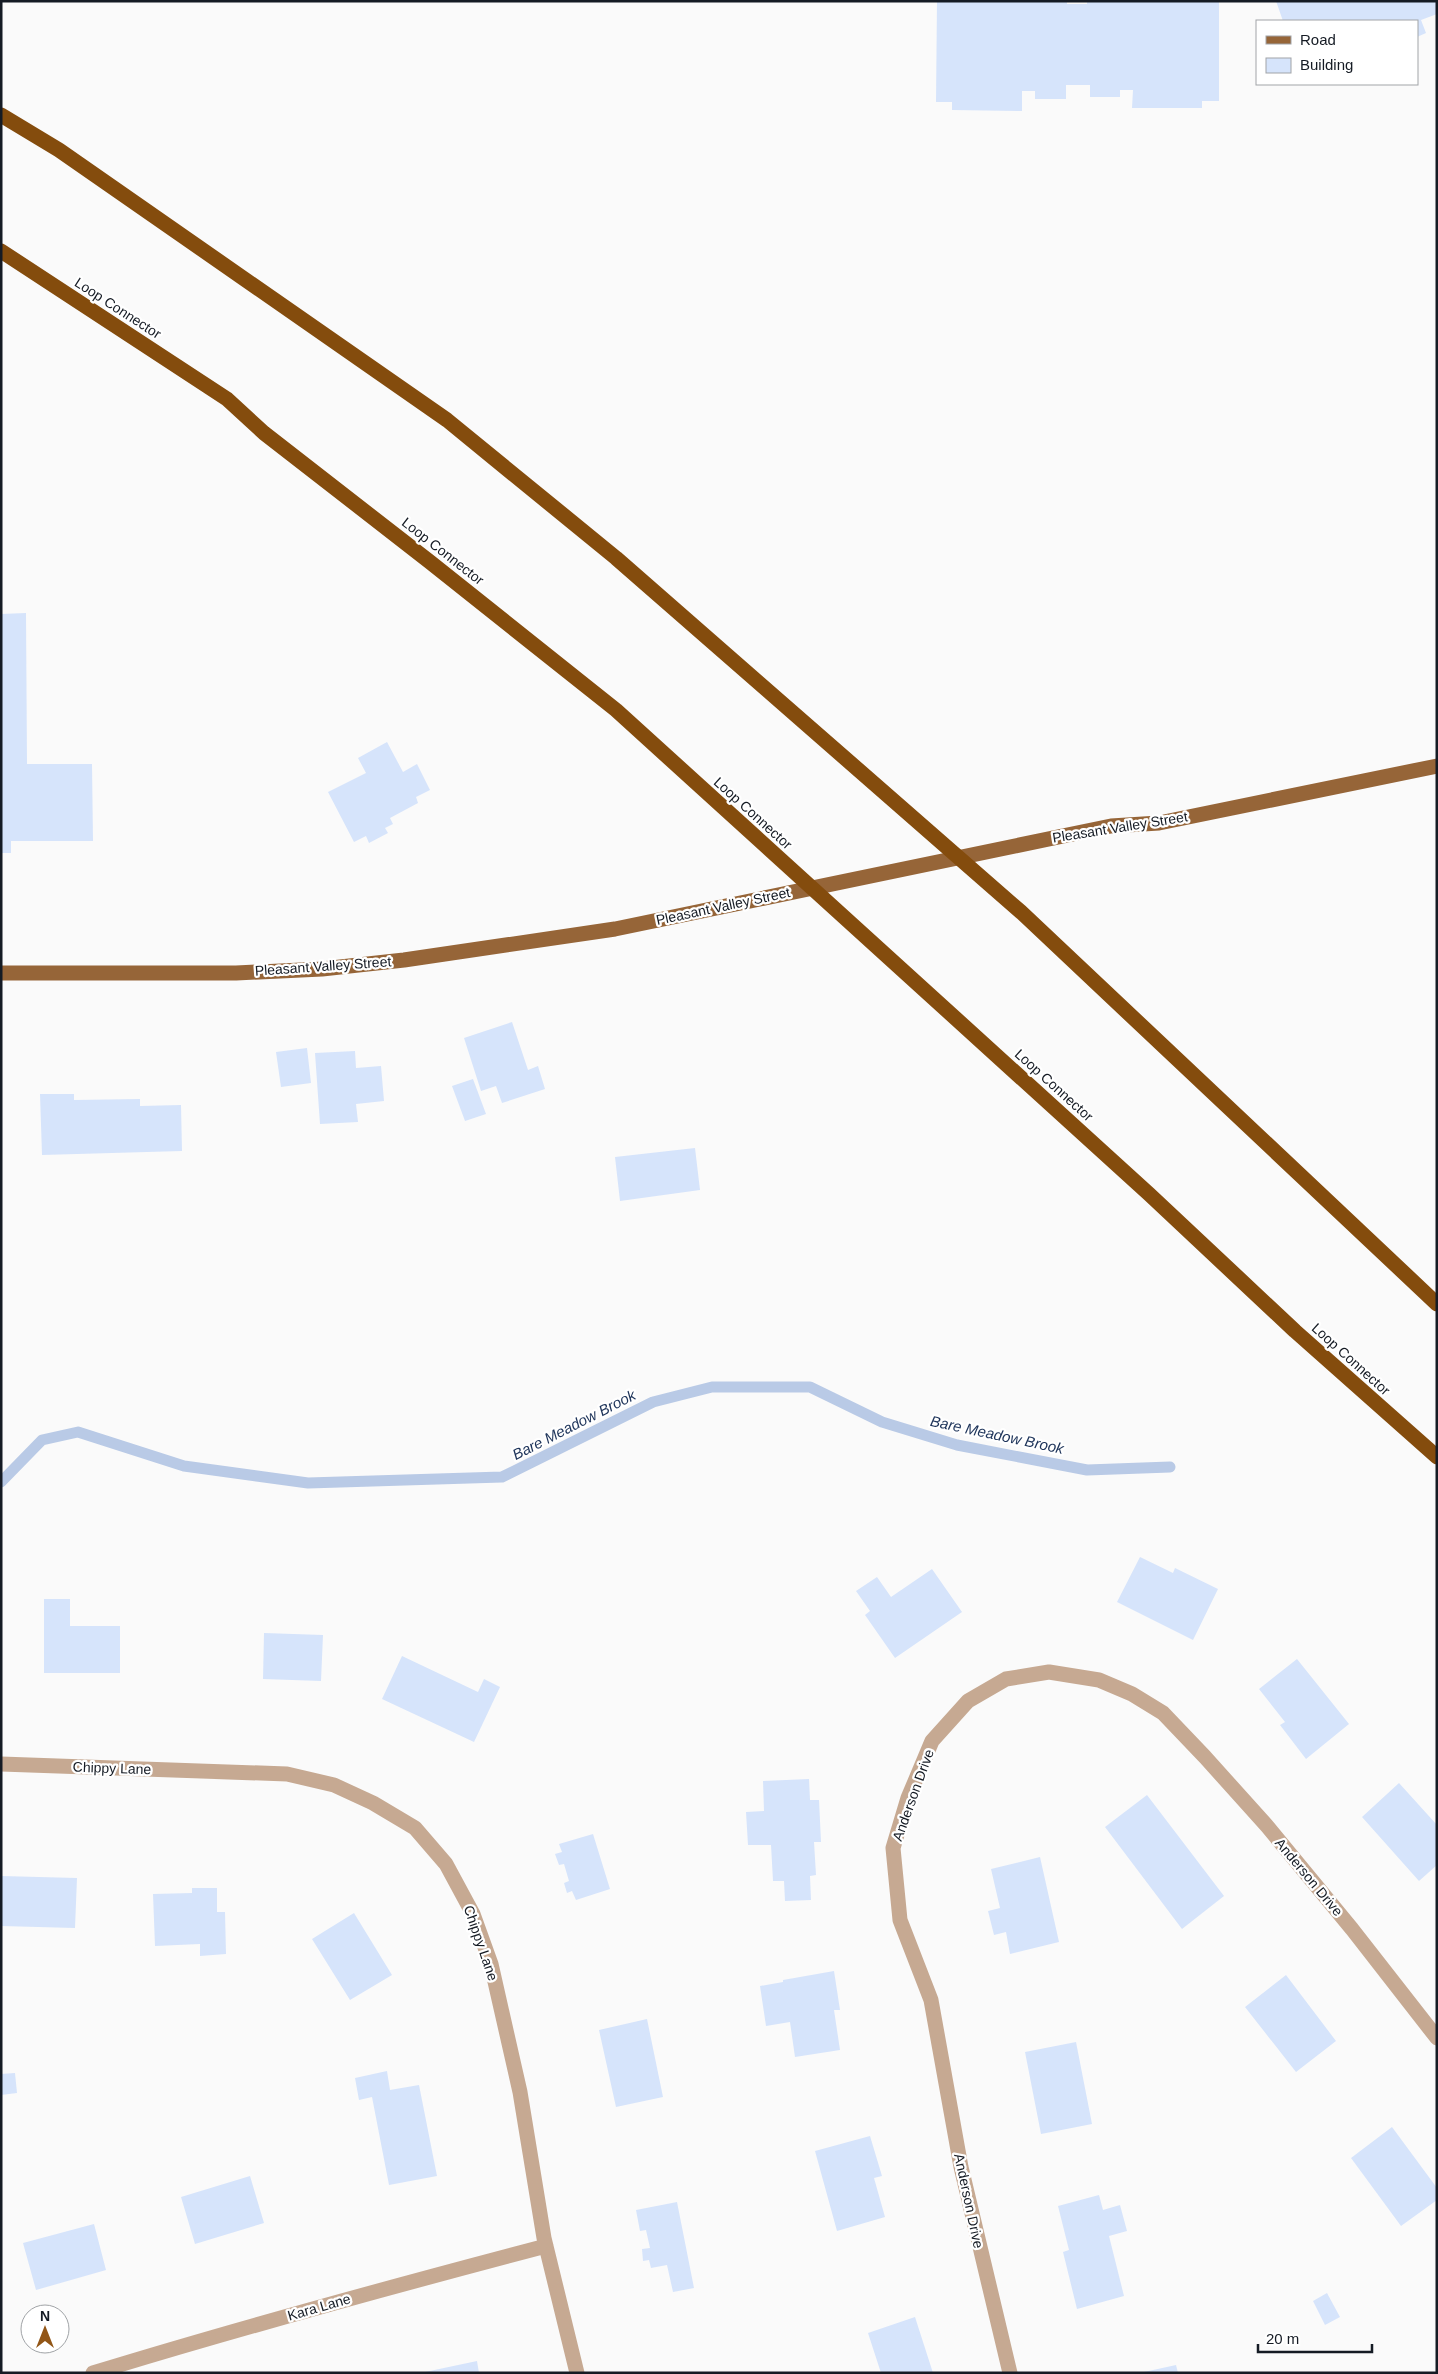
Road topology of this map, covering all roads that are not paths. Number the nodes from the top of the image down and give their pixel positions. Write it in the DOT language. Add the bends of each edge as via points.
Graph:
graph roads {
  1 [pos="1,115"];
  2 [pos="1,251"];
  3 [pos="1437,766"];
  4 [pos="1,973"];
  5 [pos="1437,1303"];
  6 [pos="1437,1457"];
  7 [pos="1,1764"];
  8 [pos="1437,2038"];
  9 [pos="546,2246"];
  10 [pos="92,2373"];
  11 [pos="577,2373"];
  12 [pos="1010,2373"];
  1 -- 5 [label="highway" via="58,150 447,420 616,558 1021,912"];
  2 -- 6 [label="highway, Loop Connector" via="227,399 264,433 616,710"];
  3 -- 4 [label="main road, Pleasant Valley Street" via="1159,823 1111,826 615,929 404,960 322,969 168,974"];
  7 -- 9 [label="street, Chippy Lane" via="287,1774 334,1785 415,1828 446,1864 473,1914 491,1964 520,2092"];
  8 -- 12 [label="street, Anderson Drive" via="1352,1928 1267,1826 1163,1713 1132,1694 1099,1680 1049,1672 1006,1679 968,1701 932,1741 908,1798 893,1848 900,1920 931,2000 961,2167"];
  9 -- 10 [label="street, Kara Lane" via="292,2314"];
  9 -- 11 [label="street, Chippy Lane"];
}
